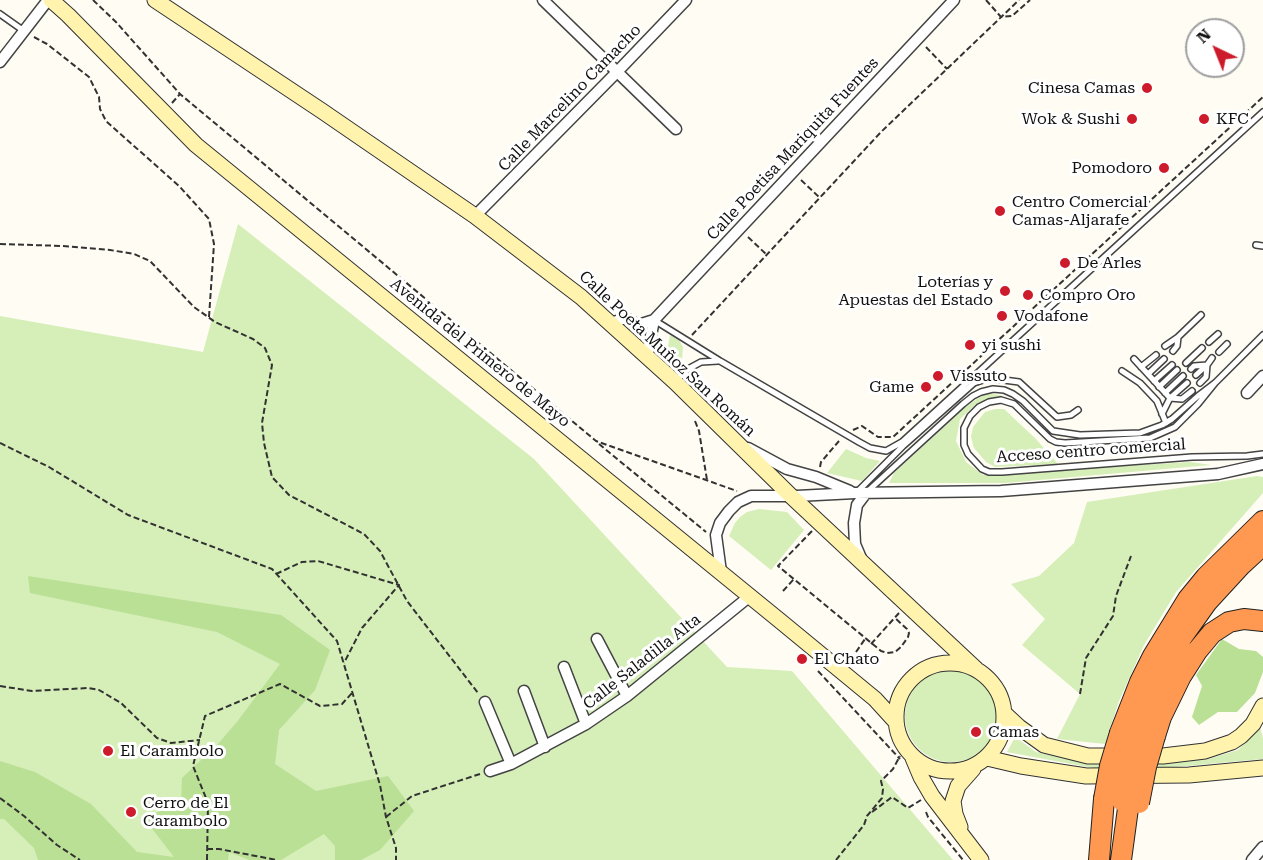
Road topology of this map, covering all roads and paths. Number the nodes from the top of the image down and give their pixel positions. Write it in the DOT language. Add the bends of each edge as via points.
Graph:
graph roads {
  1 [pos="50,0"];
  2 [pos="93,0"];
  3 [pos="155,0"];
  4 [pos="543,0"];
  5 [pos="686,0"];
  6 [pos="954,0"];
  7 [pos="986,0"];
  8 [pos="1019,0"];
  9 [pos="1030,0"];
  10 [pos="0,14"];
  11 [pos="1001,16"];
  12 [pos="24,31"];
  13 [pos="918,39"];
  14 [pos="0,62"];
  15 [pos="947,69"];
  16 [pos="617,72"];
  17 [pos="1263,98"];
  18 [pos="1263,112"];
  19 [pos="676,129"];
  20 [pos="793,172"];
  21 [pos="819,198"];
  22 [pos="475,216"];
  23 [pos="739,229"];
  24 [pos="0,244"];
  25 [pos="767,255"];
  26 [pos="1201,315"];
  27 [pos="208,317"];
  28 [pos="654,320"];
  29 [pos="612,323"];
  30 [pos="1218,334"];
  31 [pos="1263,335"];
  32 [pos="1178,337"];
  33 [pos="687,340"];
  34 [pos="1209,342"];
  35 [pos="1227,344"];
  36 [pos="1165,346"];
  37 [pos="1202,348"];
  38 [pos="1173,351"];
  39 [pos="1219,352"];
  40 [pos="1197,353"];
  41 [pos="1156,355"];
  42 [pos="647,356"];
  43 [pos="1185,356"];
  44 [pos="1212,358"];
  45 [pos="1164,359"];
  46 [pos="1134,360"];
  47 [pos="720,361"];
  48 [pos="1186,363"];
  49 [pos="1172,365"];
  50 [pos="1207,365"];
  51 [pos="1141,367"];
  52 [pos="1191,369"];
  53 [pos="1177,370"];
  54 [pos="1122,371"];
  55 [pos="1148,374"];
  56 [pos="1196,375"];
  57 [pos="1183,376"];
  58 [pos="1263,376"];
  59 [pos="1154,381"];
  60 [pos="675,382"];
  61 [pos="1187,383"];
  62 [pos="1200,383"];
  63 [pos="1215,383"];
  64 [pos="1159,387"];
  65 [pos="1192,391"];
  66 [pos="1165,393"];
  67 [pos="1246,393"];
  68 [pos="1170,398"];
  69 [pos="1078,410"];
  70 [pos="1162,414"];
  71 [pos="695,420"];
  72 [pos="1166,423"];
  73 [pos="845,433"];
  74 [pos="596,441"];
  75 [pos="0,442"];
  76 [pos="736,442"];
  77 [pos="1263,454"];
  78 [pos="1263,464"];
  79 [pos="816,477"];
  80 [pos="707,480"];
  81 [pos="860,493"];
  82 [pos="751,496"];
  83 [pos="791,496"];
  84 [pos="1263,521"];
  85 [pos="814,528"];
  86 [pos="1263,530"];
  87 [pos="717,541"];
  88 [pos="1263,545"];
  89 [pos="1131,556"];
  90 [pos="1263,557"];
  91 [pos="862,561"];
  92 [pos="721,572"];
  93 [pos="276,574"];
  94 [pos="1206,577"];
  95 [pos="794,579"];
  96 [pos="399,585"];
  97 [pos="783,591"];
  98 [pos="750,596"];
  99 [pos="901,612"];
  100 [pos="896,618"];
  101 [pos="1263,621"];
  102 [pos="597,639"];
  103 [pos="865,639"];
  104 [pos="871,644"];
  105 [pos="855,652"];
  106 [pos="344,663"];
  107 [pos="564,667"];
  108 [pos="976,669"];
  109 [pos="819,672"];
  110 [pos="0,686"];
  111 [pos="524,691"];
  112 [pos="352,693"];
  113 [pos="1080,694"];
  114 [pos="627,696"];
  115 [pos="485,702"];
  116 [pos="1263,706"];
  117 [pos="1005,714"];
  118 [pos="896,722"];
  119 [pos="586,724"];
  120 [pos="1139,735"];
  121 [pos="200,740"];
  122 [pos="545,747"];
  123 [pos="909,761"];
  124 [pos="982,761"];
  125 [pos="511,764"];
  126 [pos="893,768"];
  127 [pos="1263,768"];
  128 [pos="490,771"];
  129 [pos="927,797"];
  130 [pos="0,798"];
  131 [pos="1124,801"];
  132 [pos="867,816"];
  133 [pos="386,817"];
  134 [pos="964,838"];
  135 [pos="1263,847"];
  136 [pos="207,849"];
  137 [pos="80,860"];
  138 [pos="207,860"];
  139 [pos="277,860"];
  140 [pos="396,860"];
  141 [pos="836,860"];
  142 [pos="963,860"];
  143 [pos="981,860"];
  144 [pos="1099,860"];
  145 [pos="1121,860"];
  146 [pos="1132,860"];
  147 [pos="1252,860"];
  1 -- 12 [label="street"];
  1 -- 92 [label="main road, Avenida del Primero de Mayo" via="196,145"];
  2 -- 74 [label="path" via="180,94"];
  3 -- 22 [label="main road, Calle Poeta Muñoz San Román"];
  4 -- 16 [label="street"];
  5 -- 16 [label="street, Calle Marcelino Camacho"];
  6 -- 13 [label="street, Calle Poetisa Mariquita Fuentes"];
  7 -- 11 [label="path"];
  8 -- 11 [label="path"];
  9 -- 11 [label="path" via="1012,16"];
  10 -- 12 [label="lane"];
  11 -- 15 [label="path"];
  12 -- 14 [label="street"];
  12 -- 27 [label="path" via="89,77 106,121 180,187 209,219 214,244"];
  13 -- 15 [label="path"];
  13 -- 20 [label="street, Calle Poetisa Mariquita Fuentes"];
  15 -- 21 [label="path"];
  16 -- 19 [label="street"];
  16 -- 22 [label="street, Calle Marcelino Camacho"];
  17 -- 73 [label="path" via="893,437 878,437 862,426"];
  18 -- 73 [label="lane" via="902,442 885,451 870,448"];
  20 -- 21 [label="path"];
  20 -- 23 [label="street, Calle Poetisa Mariquita Fuentes"];
  21 -- 25 [label="path"];
  22 -- 29 [label="main road, Calle Poeta Muñoz San Román"];
  23 -- 25 [label="path"];
  23 -- 28 [label="street, Calle Poetisa Mariquita Fuentes"];
  24 -- 27 [label="path" via="134,254 150,261"];
  25 -- 33 [label="path"];
  26 -- 32 [label="lane"];
  27 -- 96 [label="path" via="253,339 265,348 272,365 262,423 272,477 290,495 364,534 380,551"];
  28 -- 29 [label="street" via="638,325 628,319"];
  28 -- 33 [label="lane"];
  28 -- 42 [label="street"];
  29 -- 42 [label="main road, Calle Poeta Muñoz San Román"];
  30 -- 34 [label="lane"];
  31 -- 63 [label="lane"];
  32 -- 36 [label="lane"];
  32 -- 38 [label="lane"];
  33 -- 47 [label="lane"];
  35 -- 39 [label="lane"];
  37 -- 40 [label="lane"];
  40 -- 43 [label="lane"];
  40 -- 48 [label="lane"];
  41 -- 51 [label="lane"];
  42 -- 60 [label="main road, Calle Poeta Muñoz San Román"];
  44 -- 50 [label="lane"];
  45 -- 55 [label="lane"];
  46 -- 51 [label="lane"];
  47 -- 60 [label="lane" via="701,362"];
  47 -- 73 [label="lane"];
  49 -- 59 [label="lane"];
  50 -- 52 [label="lane"];
  50 -- 56 [label="lane"];
  50 -- 62 [label="lane" via="1206,377"];
  51 -- 55 [label="lane"];
  53 -- 64 [label="lane"];
  54 -- 70 [label="lane" via="1157,401"];
  55 -- 59 [label="lane"];
  57 -- 66 [label="lane"];
  58 -- 67 [label="street"];
  59 -- 64 [label="lane"];
  60 -- 76 [label="main road, Calle Poeta Muñoz San Román"];
  61 -- 68 [label="lane"];
  63 -- 72 [label="lane"];
  63 -- 77 [label="lane, Acceso centro comercial" via="1175,427 1150,438 1056,442 1014,404 1001,400 979,407 970,416 964,428 964,445 968,454 989,472"];
  64 -- 66 [label="lane"];
  65 -- 68 [label="lane" via="1182,399"];
  66 -- 68 [label="lane"];
  68 -- 70 [label="lane"];
  69 -- 81 [label="lane" via="1057,417 1018,382 989,378 974,383 903,447"];
  70 -- 72 [label="lane"];
  71 -- 80 [label="path"];
  72 -- 81 [label="lane" via="1140,433 1065,434 1053,431 1013,394 993,389 973,396 881,481"];
  73 -- 79 [label="path" via="821,462"];
  74 -- 80 [label="path"];
  74 -- 87 [label="path"];
  75 -- 93 [label="path" via="128,514 272,568"];
  76 -- 79 [label="street" via="787,469"];
  76 -- 83 [label="main road, Calle Poeta Muñoz San Román"];
  78 -- 81 [label="street" via="1218,474 1068,486"];
  79 -- 81 [label="street"];
  80 -- 82 [label="path"];
  81 -- 83 [label="street"];
  81 -- 91 [label="street" via="854,523 855,544"];
  82 -- 83 [label="street"];
  82 -- 87 [label="street" via="729,511 720,523"];
  83 -- 91 [label="main road, Calle Poeta Muñoz San Román"];
  84 -- 94 [label="highway"];
  85 -- 95 [label="path" via="778,566"];
  86 -- 94 [label="highway" via="1222,568"];
  87 -- 92 [label="street"];
  88 -- 120 [label="highway" via="1207,602 1182,637 1151,694"];
  89 -- 113 [label="path" via="1113,616 1086,658"];
  90 -- 120 [label="highway" via="1230,589 1197,630"];
  91 -- 108 [label="main road, Calle Poeta Muñoz San Román"];
  92 -- 98 [label="main road, Avenida del Primero de Mayo"];
  93 -- 96 [label="path" via="302,562 318,561"];
  93 -- 106 [label="path" via="337,641"];
  94 -- 120 [label="highway" via="1188,599 1140,682"];
  95 -- 97 [label="path"];
  95 -- 103 [label="path"];
  96 -- 106 [label="path" via="363,628"];
  96 -- 115 [label="path" via="407,601"];
  98 -- 114 [label="street, Calle Saladilla Alta"];
  98 -- 118 [label="main road, Avenida del Primero de Mayo" via="875,699"];
  99 -- 100 [label="path"];
  100 -- 104 [label="path"];
  100 -- 104 [label="path" via="909,633 901,647 887,653"];
  101 -- 120 [label="highway" via="1229,622 1212,633 1181,676 1161,717"];
  102 -- 114 [label="street"];
  103 -- 104 [label="path"];
  103 -- 105 [label="path"];
  106 -- 112 [label="path"];
  107 -- 119 [label="street"];
  108 -- 117 [label="main road" via="991,680 1001,696"];
  108 -- 118 [label="main road" via="949,663 922,671 901,694"];
  109 -- 123 [label="path" via="899,757"];
  110 -- 121 [label="path" via="32,691 99,690 121,703 157,738 171,743"];
  111 -- 122 [label="street"];
  112 -- 121 [label="path" via="342,704 320,706 280,684 206,716"];
  112 -- 133 [label="path"];
  114 -- 119 [label="street, Calle Saladilla Alta"];
  115 -- 125 [label="street"];
  116 -- 117 [label="main road" via="1253,724 1232,742 1205,751 1163,756 1088,756 1044,745"];
  117 -- 124 [label="main road" via="1003,733"];
  118 -- 123 [label="main road"];
  119 -- 122 [label="street, Calle Saladilla Alta"];
  120 -- 131 [label="highway, bridge" via="1146,767"];
  120 -- 131 [label="highway, bridge" via="1110,766"];
  121 -- 136 [label="path" via="194,766 208,804"];
  122 -- 125 [label="street, Calle Saladilla Alta"];
  123 -- 124 [label="main road" via="949,772"];
  123 -- 129 [label="main road" via="921,777"];
  124 -- 127 [label="main road" via="1086,776 1189,776"];
  124 -- 134 [label="main road" via="958,786 954,801"];
  125 -- 128 [label="street, Calle Saladilla Alta"];
  126 -- 132 [label="path" via="881,782 882,798"];
  128 -- 133 [label="path" via="412,796"];
  129 -- 132 [label="path" via="909,808 892,797"];
  129 -- 134 [label="main road"];
  129 -- 142 [label="path" via="928,817"];
  130 -- 137 [label="path"];
  131 -- 144 [label="highway"];
  131 -- 145 [label="highway"];
  131 -- 146 [label="highway"];
  132 -- 141 [label="path"];
  133 -- 140 [label="path"];
  134 -- 143 [label="main road"];
  135 -- 147 [label="street"];
  136 -- 138 [label="path"];
  136 -- 139 [label="path"];
}
